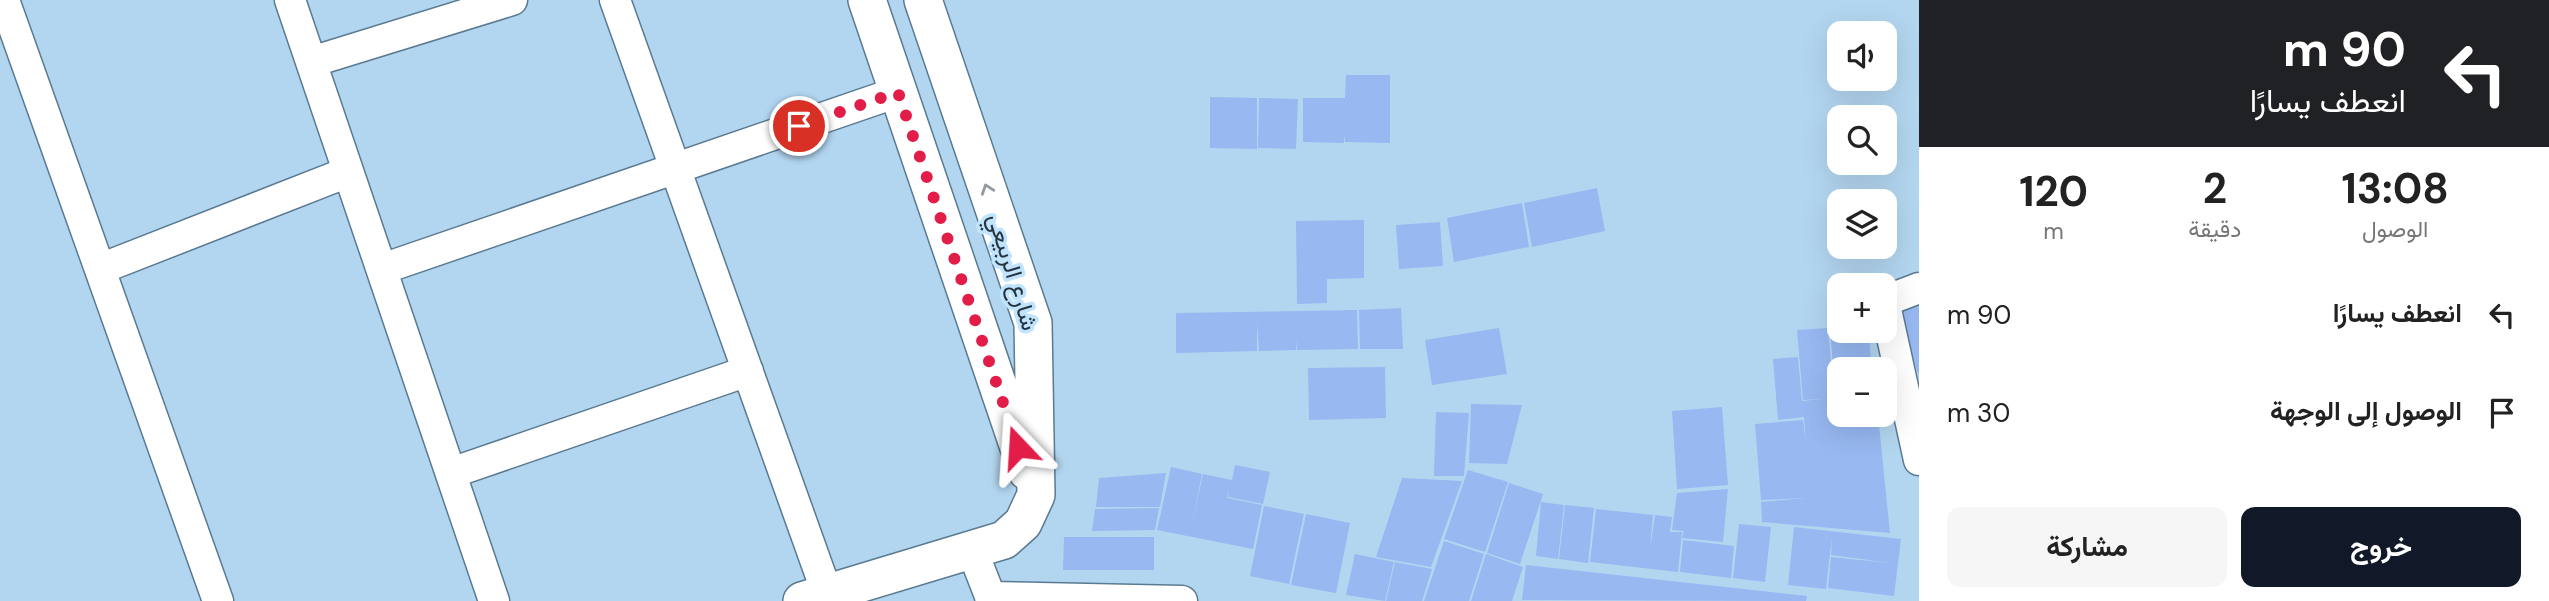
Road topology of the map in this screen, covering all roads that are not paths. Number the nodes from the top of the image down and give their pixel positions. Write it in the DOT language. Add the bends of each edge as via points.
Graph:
graph roads {
  1 [pos="4,0"];
  2 [pos="290,0"];
  3 [pos="513,0"];
  4 [pos="615,0"];
  5 [pos="867,0"];
  6 [pos="923,0"];
  7 [pos="311,62"];
  8 [pos="898,92"];
  9 [pos="676,169"];
  10 [pos="348,172"];
  11 [pos="100,269"];
  12 [pos="382,269"];
  13 [pos="1919,288"];
  14 [pos="1897,298"];
  15 [pos="1034,341"];
  16 [pos="1894,343"];
  17 [pos="986,355"];
  18 [pos="748,371"];
  19 [pos="1919,460"];
  20 [pos="451,473"];
  21 [pos="1036,495"];
  22 [pos="972,550"];
  23 [pos="815,597"];
  24 [pos="991,599"];
  25 [pos="218,601"];
  26 [pos="494,601"];
  27 [pos="1182,601"];
  1 -- 11 [label="street"];
  2 -- 7 [label="street"];
  3 -- 7 [label="street"];
  4 -- 9 [label="street"];
  5 -- 8 [label="street, شارع الربيعي"];
  15 -- 6 [label="street, شارع الربيعي, one-way" via="1033,323"];
  7 -- 10 [label="street"];
  8 -- 9 [label="street"];
  8 -- 17 [label="street, شارع الربيعي"];
  9 -- 12 [label="street"];
  9 -- 18 [label="street"];
  10 -- 11 [label="street"];
  10 -- 12 [label="street"];
  11 -- 25 [label="street"];
  12 -- 20 [label="street"];
  13 -- 14 [label="street"];
  15 -- 17 [label="street" via="1029,363 1018,371 1003,371"];
  15 -- 21 [label="street, شارع الربيعي"];
  16 -- 19 [label="street"];
  17 -- 21 [label="street, شارع الربيعي"];
  18 -- 20 [label="street"];
  18 -- 23 [label="street"];
  20 -- 26 [label="street"];
  21 -- 22 [label="street" via="1023,523 1004,540"];
  22 -- 23 [label="street"];
  22 -- 24 [label="street"];
  24 -- 27 [label="street"];
}
